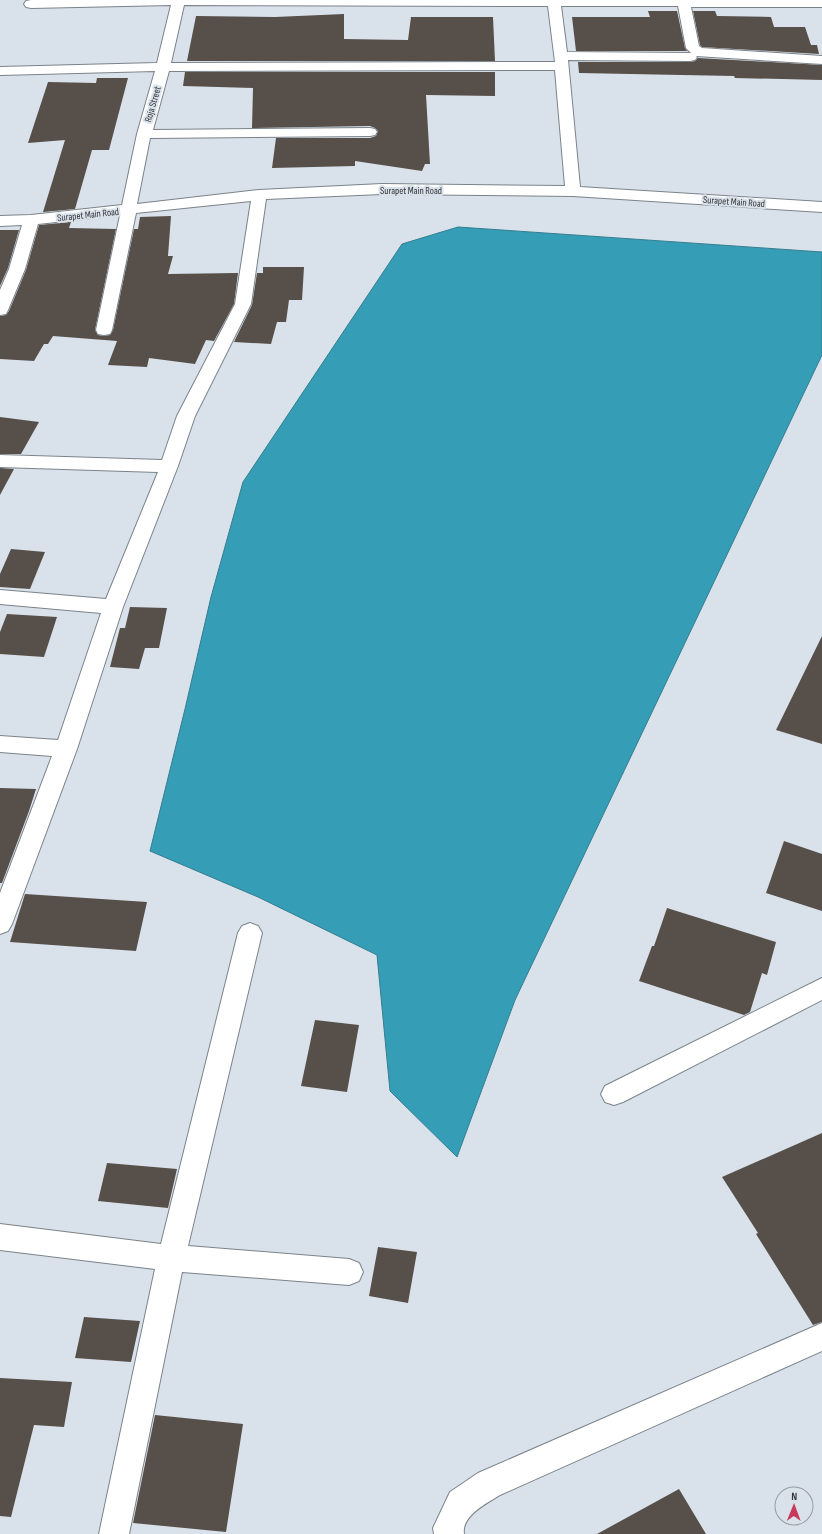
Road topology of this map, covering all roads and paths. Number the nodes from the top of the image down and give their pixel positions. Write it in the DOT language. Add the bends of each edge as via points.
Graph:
graph roads {
  1 [pos="179,0"];
  2 [pos="554,1"];
  3 [pos="684,2"];
  4 [pos="822,3"];
  5 [pos="31,4"];
  6 [pos="690,57"];
  7 [pos="822,60"];
  8 [pos="561,61"];
  9 [pos="163,67"];
  10 [pos="0,71"];
  11 [pos="370,132"];
  12 [pos="144,134"];
  13 [pos="573,191"];
  14 [pos="258,195"];
  15 [pos="822,207"];
  16 [pos="128,210"];
  17 [pos="31,220"];
  18 [pos="0,221"];
  19 [pos="0,310"];
  20 [pos="104,330"];
  21 [pos="0,461"];
  22 [pos="169,466"];
  23 [pos="0,597"];
  24 [pos="113,607"];
  25 [pos="0,744"];
  26 [pos="66,749"];
  27 [pos="0,924"];
  28 [pos="250,933"];
  29 [pos="822,988"];
  30 [pos="614,1094"];
  31 [pos="0,1237"];
  32 [pos="171,1258"];
  33 [pos="349,1272"];
  34 [pos="822,1337"];
  35 [pos="114,1534"];
  36 [pos="449,1534"];
  1 -- 2 [label="street"];
  1 -- 5 [label="street"];
  1 -- 9 [label="street, Roja Street"];
  2 -- 3 [label="street"];
  2 -- 8 [label="street"];
  3 -- 4 [label="street"];
  3 -- 7 [label="street" via="693,48 698,52"];
  6 -- 8 [label="street"];
  8 -- 9 [label="street"];
  8 -- 13 [label="street"];
  9 -- 10 [label="street"];
  9 -- 12 [label="street, Roja Street"];
  11 -- 12 [label="street"];
  12 -- 16 [label="street, Roja Street"];
  13 -- 14 [label="street, Surapet Main Road" via="382,189"];
  13 -- 15 [label="street, Surapet Main Road"];
  14 -- 16 [label="street, Surapet Main Road"];
  14 -- 22 [label="street" via="243,304 186,416"];
  16 -- 17 [label="street, Surapet Main Road"];
  16 -- 20 [label="street, Roja Street"];
  17 -- 18 [label="street, Surapet Main Road"];
  17 -- 19 [label="street" via="17,269"];
  21 -- 22 [label="street"];
  22 -- 24 [label="street"];
  23 -- 24 [label="street"];
  24 -- 26 [label="street"];
  25 -- 26 [label="street"];
  26 -- 27 [label="street"];
  28 -- 32 [label="street"];
  29 -- 30 [label="street"];
  31 -- 32 [label="street"];
  32 -- 33 [label="street"];
  32 -- 35 [label="street"];
  34 -- 36 [label="street" via="489,1484 461,1503 448,1528"];
}
